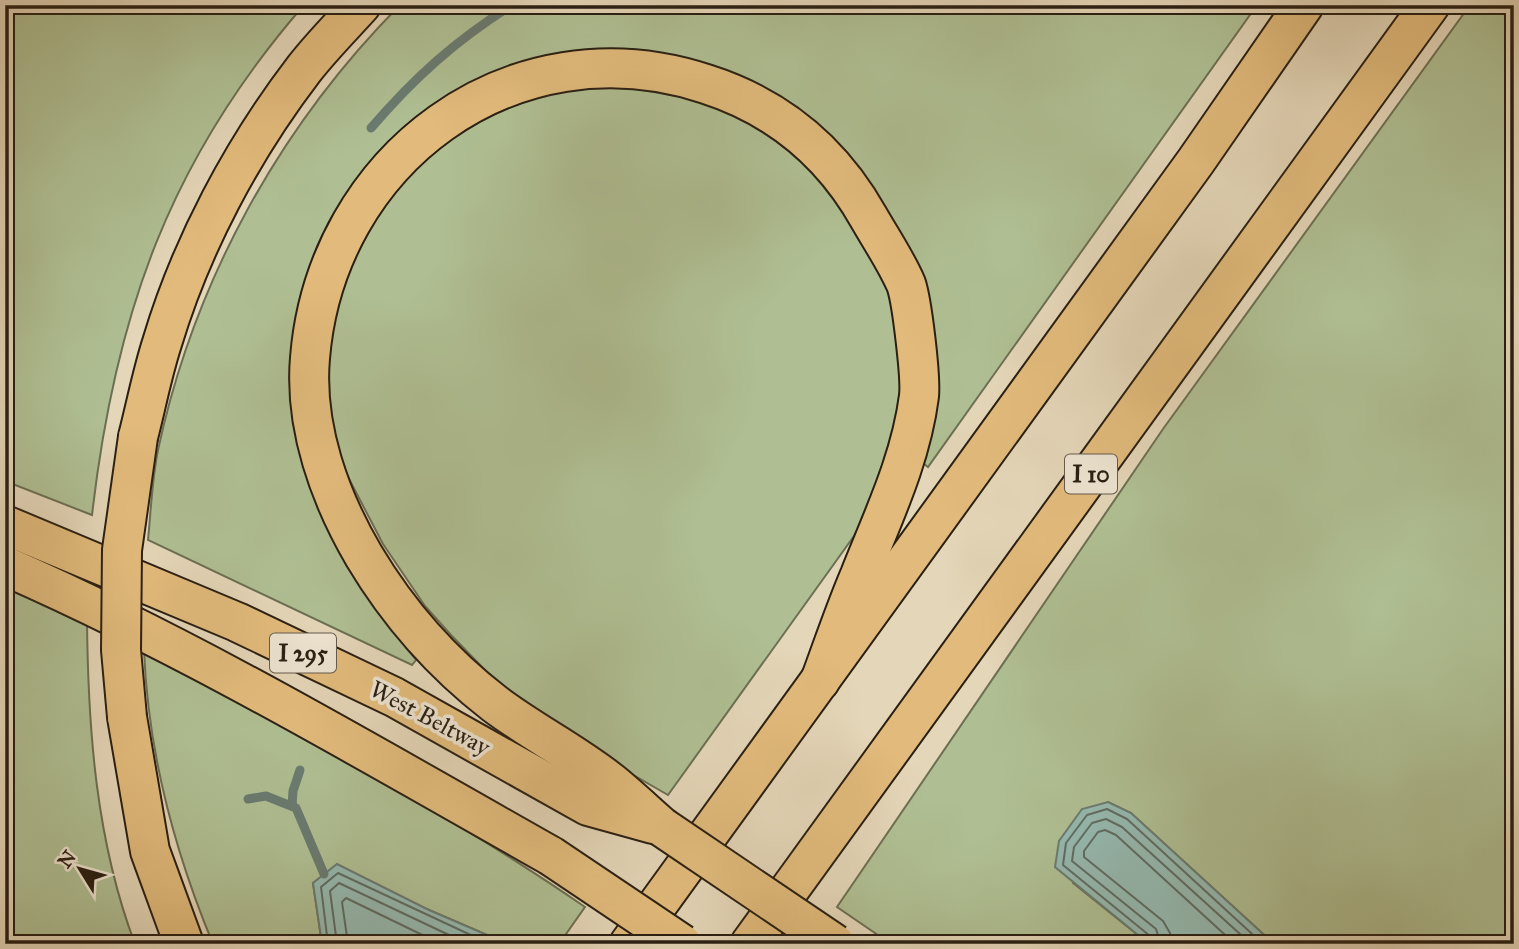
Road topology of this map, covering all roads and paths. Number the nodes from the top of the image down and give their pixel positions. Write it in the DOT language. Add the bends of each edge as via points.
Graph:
graph roads {
  1 [pos="360,5"];
  2 [pos="1304,5"];
  3 [pos="1430,5"];
  4 [pos="5,525"];
  5 [pos="5,566"];
  6 [pos="820,681"];
  7 [pos="599,793"];
  8 [pos="184,944"];
  9 [pos="629,944"];
  10 [pos="682,944"];
  11 [pos="750,944"];
  12 [pos="835,944"];
  1 -- 8 [label="highway, bridge" via="274,110 221,199 162,342 138,437 122,550 121,650 127,717 150,851"];
  2 -- 6 [label="highway"];
  3 -- 11 [label="highway, I 10"];
  4 -- 7 [label="highway, West Beltway / I 295" via="237,622"];
  5 -- 10 [label="highway, bridge" via="297,713 551,856"];
  6 -- 7 [label="highway" via="902,474 919,393 908,287 856,195 830,159 768,110 678,75 633,68 586,69 547,75 468,105 424,133 394,162 363,201 336,251 320,299 309,360 320,459 364,556 416,630 450,666"];
  6 -- 9 [label="highway"];
  7 -- 12 [label="highway, bridge" via="662,827"];
}
